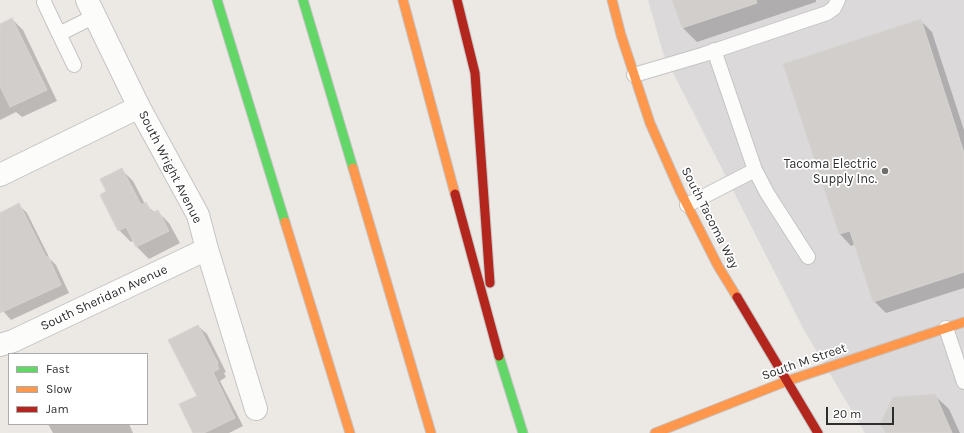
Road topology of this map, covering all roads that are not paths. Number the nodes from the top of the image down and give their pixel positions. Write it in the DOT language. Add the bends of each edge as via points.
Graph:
graph roads {
  1 [pos="217,0"];
  2 [pos="303,0"];
  3 [pos="403,0"];
  4 [pos="457,0"];
  5 [pos="612,0"];
  6 [pos="838,0"];
  7 [pos="44,2"];
  8 [pos="91,8"];
  9 [pos="59,34"];
  10 [pos="714,50"];
  11 [pos="74,65"];
  12 [pos="634,75"];
  13 [pos="139,107"];
  14 [pos="755,170"];
  15 [pos="0,175"];
  16 [pos="687,205"];
  17 [pos="207,248"];
  18 [pos="808,257"];
  19 [pos="964,322"];
  20 [pos="946,328"];
  21 [pos="493,332"];
  22 [pos="0,346"];
  23 [pos="787,381"];
  24 [pos="964,382"];
  25 [pos="256,409"];
  26 [pos="350,432"];
  27 [pos="431,433"];
  28 [pos="523,433"];
  29 [pos="655,433"];
  30 [pos="818,433"];
  1 -- 26 [label="main road"];
  2 -- 27 [label="main road"];
  3 -- 21 [label="main road"];
  4 -- 21 [label="main road" via="475,73"];
  5 -- 12 [label="main road, South Tacoma Way"];
  6 -- 10 [label="lane" via="834,8 827,13"];
  7 -- 9 [label="lane"];
  8 -- 9 [label="lane"];
  8 -- 13 [label="street, South Wright Avenue"];
  9 -- 11 [label="lane"];
  10 -- 12 [label="lane"];
  10 -- 14 [label="lane"];
  12 -- 16 [label="main road, South Tacoma Way" via="650,123"];
  13 -- 15 [label="street"];
  13 -- 17 [label="street, South Wright Avenue" via="198,215"];
  14 -- 16 [label="lane"];
  14 -- 18 [label="lane"];
  16 -- 23 [label="main road, South Tacoma Way" via="718,266"];
  17 -- 22 [label="street, South Sheridan Avenue"];
  17 -- 25 [label="street, South Wright Avenue"];
  19 -- 20 [label="main road, South M Street"];
  20 -- 23 [label="main road, South M Street"];
  20 -- 24 [label="lane"];
  21 -- 28 [label="main road"];
  23 -- 29 [label="main road, South M Street"];
  23 -- 30 [label="main road, South Tacoma Way"];
}
